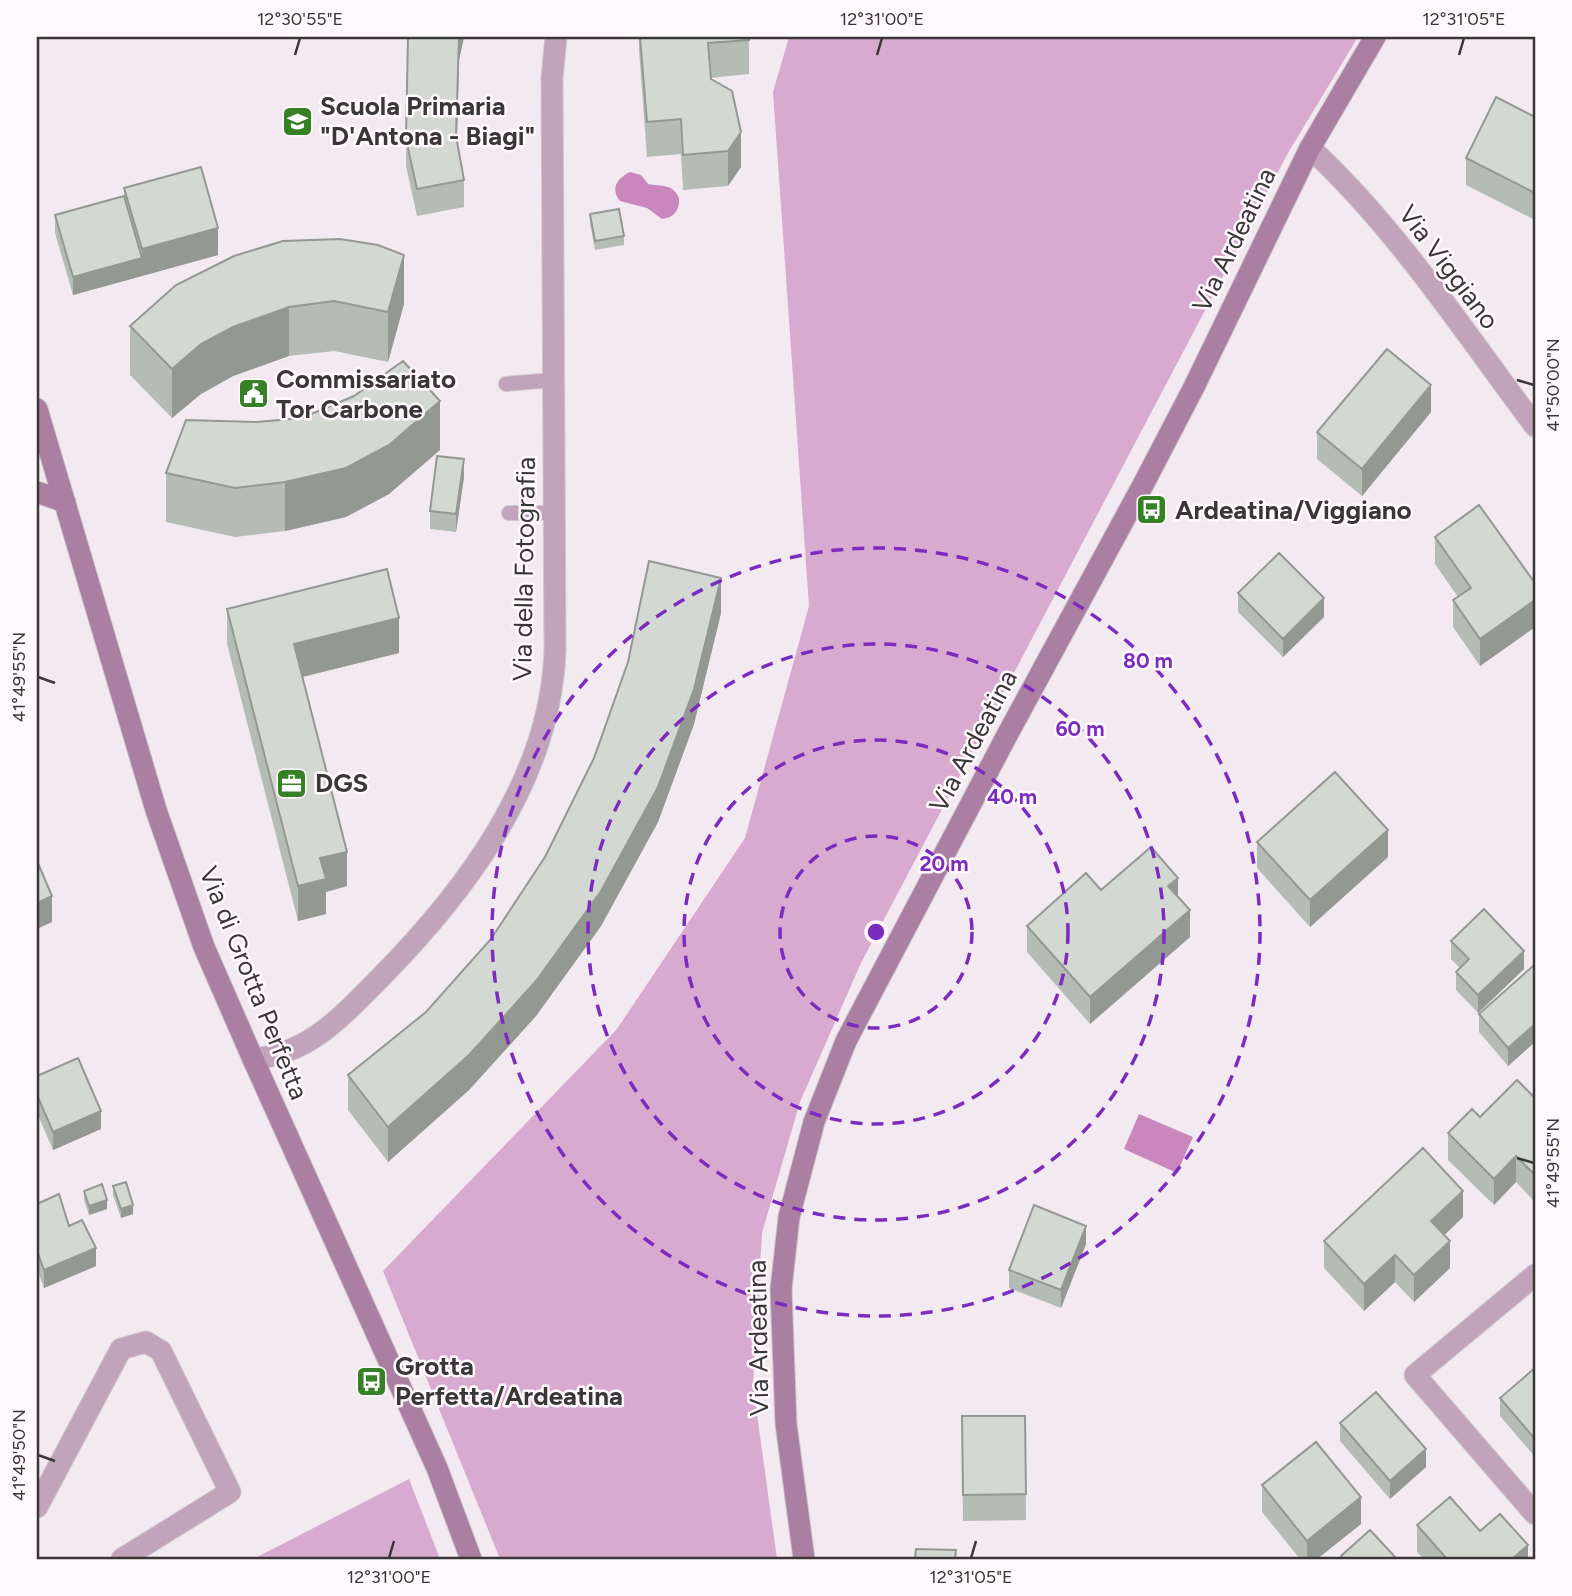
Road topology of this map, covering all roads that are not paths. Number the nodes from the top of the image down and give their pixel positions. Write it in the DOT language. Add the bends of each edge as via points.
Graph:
graph roads {
  1 [pos="556,37"];
  2 [pos="1375,37"];
  3 [pos="1310,148"];
  4 [pos="553,380"];
  5 [pos="506,384"];
  6 [pos="39,420"];
  7 [pos="1535,426"];
  8 [pos="37,492"];
  9 [pos="65,502"];
  10 [pos="509,513"];
  11 [pos="555,513"];
  12 [pos="253,1059"];
  13 [pos="1535,1275"];
  14 [pos="37,1507"];
  15 [pos="1535,1514"];
  16 [pos="122,1559"];
  17 [pos="471,1559"];
  18 [pos="804,1559"];
  1 -- 4 [label="street, Via della Fotografia" via="552,78"];
  2 -- 3 [label="main road, Via Ardeatina"];
  3 -- 7 [label="street, Via Viggiano" via="1399,245"];
  3 -- 18 [label="main road, Via Ardeatina" via="1151,471 846,1041 814,1122 789,1217 781,1289 786,1424"];
  4 -- 5 [label="lane"];
  4 -- 11 [label="street, Via della Fotografia"];
  6 -- 9 [label="main road, Via di Grotta Perfetta"];
  8 -- 9 [label="main road"];
  9 -- 12 [label="main road, Via di Grotta Perfetta" via="156,810 204,947"];
  10 -- 11 [label="lane"];
  11 -- 12 [label="street, Via della Fotografia" via="551,694 541,735 512,804 485,850 411,947 317,1036 294,1050"];
  12 -- 17 [label="main road, Via di Grotta Perfetta" via="437,1468"];
  13 -- 15 [label="street" via="1415,1375"];
  14 -- 16 [label="street" via="121,1349 146,1342 161,1352 230,1492"];
}
